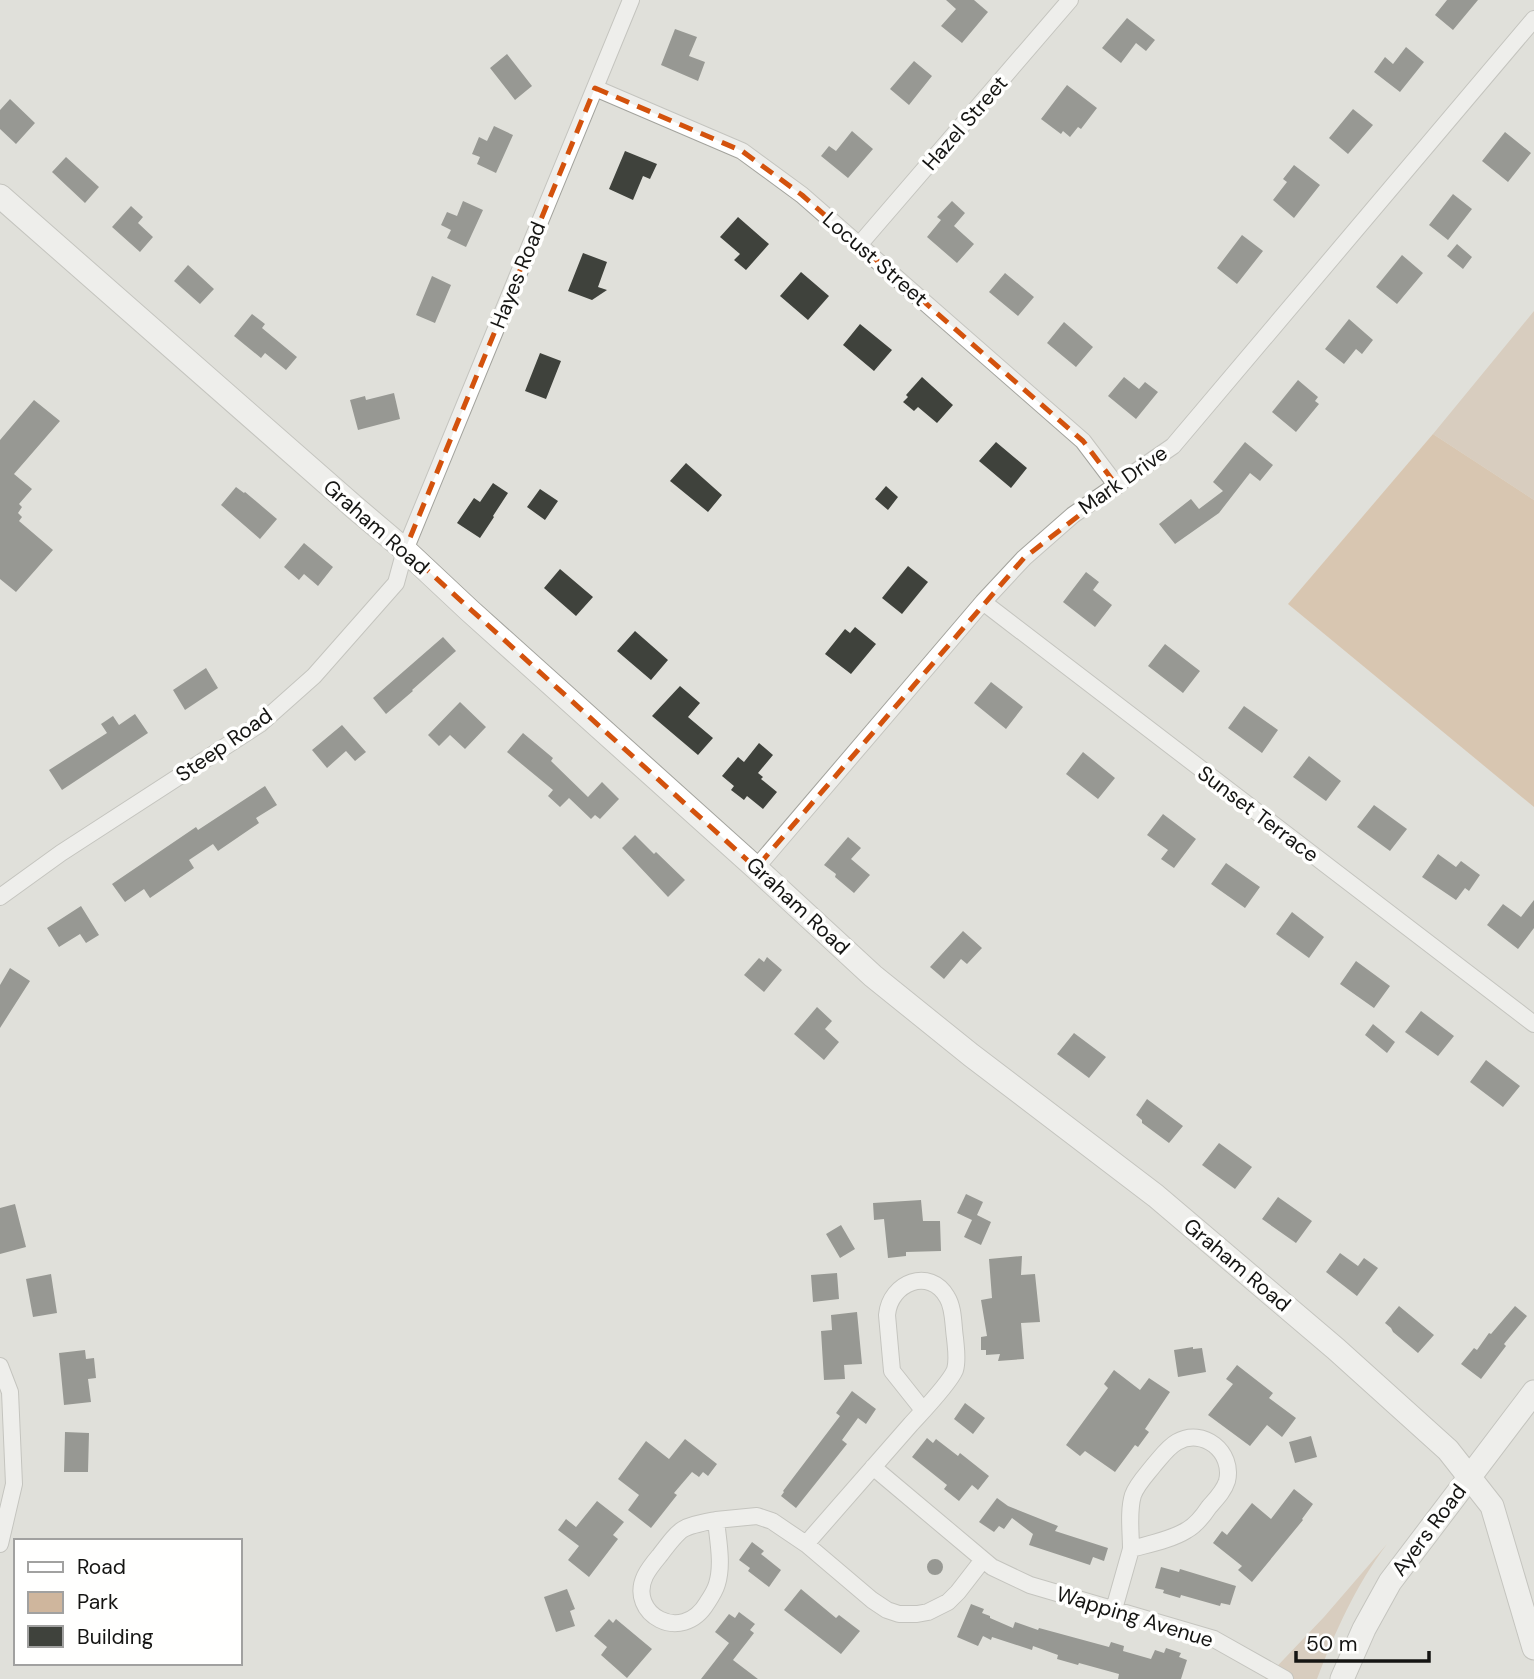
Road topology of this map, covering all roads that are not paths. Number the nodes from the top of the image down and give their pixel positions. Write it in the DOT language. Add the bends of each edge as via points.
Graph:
graph roads {
  1 [pos="631,0"];
  2 [pos="1070,0"];
  3 [pos="1534,19"];
  4 [pos="595,88"];
  5 [pos="0,197"];
  6 [pos="859,245"];
  7 [pos="1117,486"];
  8 [pos="405,550"];
  9 [pos="983,603"];
  10 [pos="756,868"];
  11 [pos="0,897"];
  12 [pos="1534,1024"];
  13 [pos="0,1366"];
  14 [pos="1534,1392"];
  15 [pos="923,1410"];
  16 [pos="873,1467"];
  17 [pos="1470,1477"];
  18 [pos="716,1520"];
  19 [pos="0,1544"];
  20 [pos="806,1544"];
  21 [pos="1131,1549"];
  22 [pos="982,1560"];
  23 [pos="1114,1609"];
  24 [pos="1534,1648"];
  25 [pos="1285,1679"];
  26 [pos="1342,1679"];
  1 -- 4 [label="street, Hayes Road"];
  2 -- 6 [label="street, Hazel Street"];
  3 -- 7 [label="street, Mark Drive" via="1173,446"];
  4 -- 6 [label="street, Locust Street" via="742,151"];
  4 -- 8 [label="street, Hayes Road"];
  5 -- 8 [label="street, Graham Road"];
  6 -- 7 [label="street, Locust Street" via="1083,441"];
  7 -- 9 [label="street, Mark Drive" via="1073,515 1024,558"];
  8 -- 10 [label="street, Graham Road"];
  8 -- 11 [label="street, Steep Road" via="396,583 314,676 260,724"];
  9 -- 10 [label="street, Mark Drive"];
  9 -- 12 [label="street, Sunset Terrace"];
  10 -- 17 [label="street, Graham Road" via="873,976 1156,1196 1336,1349 1448,1450"];
  13 -- 19 [label="street" via="10,1392 14,1484"];
  14 -- 17 [label="street, Ayers Road"];
  15 -- 15 [label="street" via="951,1376 957,1361 948,1298 938,1286 921,1281 894,1293 887,1315 892,1371"];
  15 -- 16 [label="street"];
  16 -- 20 [label="street"];
  16 -- 22 [label="street, Wapping Avenue"];
  17 -- 24 [label="street, Graham Road" via="1492,1506"];
  17 -- 26 [label="street, Ayers Road" via="1390,1582"];
  18 -- 18 [label="street" via="679,1530 645,1576 644,1602 656,1618 666,1623 688,1622 705,1608 718,1582"];
  18 -- 20 [label="street" via="764,1517"];
  20 -- 22 [label="street" via="872,1600 899,1614 928,1612 948,1602"];
  21 -- 21 [label="street" via="1196,1524 1225,1488 1226,1461 1217,1446 1201,1438 1184,1438 1141,1480 1132,1497"];
  21 -- 23 [label="street"];
  22 -- 23 [label="street, Wapping Avenue" via="1030,1585"];
  23 -- 25 [label="street, Wapping Avenue" via="1214,1639"];
}
